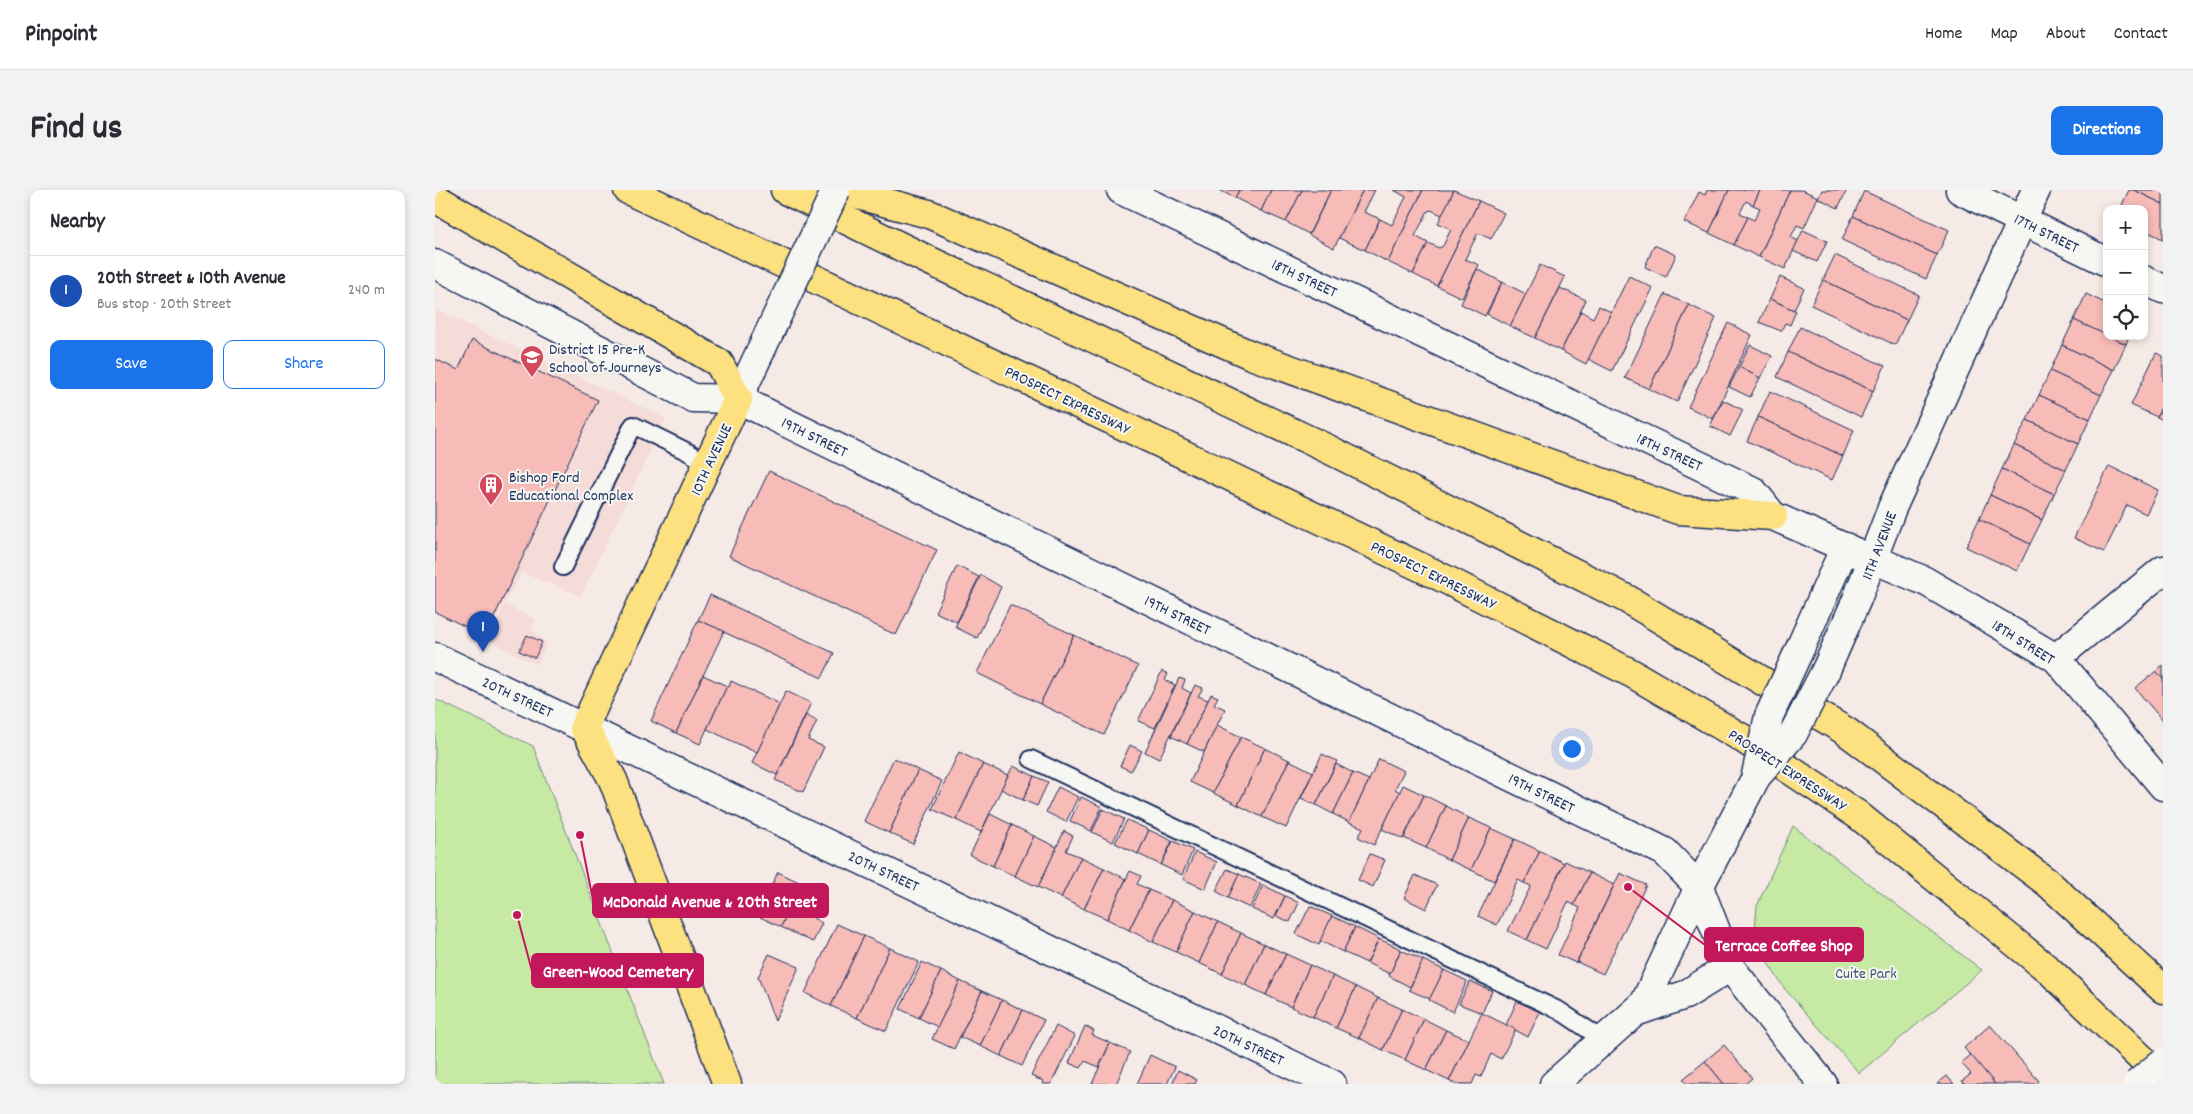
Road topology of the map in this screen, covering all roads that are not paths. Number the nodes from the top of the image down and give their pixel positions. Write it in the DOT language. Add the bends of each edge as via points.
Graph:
graph roads {
  1 [pos="628,190"];
  2 [pos="785,190"];
  3 [pos="838,190"];
  4 [pos="1121,190"];
  5 [pos="1961,190"];
  6 [pos="2036,190"];
  7 [pos="435,198"];
  8 [pos="2022,219"];
  9 [pos="2103,260"];
  10 [pos="435,264"];
  11 [pos="2148,282"];
  12 [pos="2163,289"];
  13 [pos="738,399"];
  14 [pos="707,464"];
  15 [pos="1773,516"];
  16 [pos="1845,547"];
  17 [pos="1873,559"];
  18 [pos="563,567"];
  19 [pos="2163,570"];
  20 [pos="435,657"];
  21 [pos="2056,658"];
  22 [pos="584,727"];
  23 [pos="1031,759"];
  24 [pos="2163,786"];
  25 [pos="1749,788"];
  26 [pos="1699,887"];
  27 [pos="1731,967"];
  28 [pos="2163,989"];
  29 [pos="1638,1011"];
  30 [pos="1605,1041"];
  31 [pos="2163,1062"];
  32 [pos="2163,1080"];
  33 [pos="727,1084"];
  34 [pos="1332,1084"];
  35 [pos="1554,1084"];
  36 [pos="1823,1084"];
  37 [pos="2137,1084"];
  1 -- 32 [label="main road, PROSPECT EXPRESSWAY" via="1435,574 1633,674 1742,738 1858,815 2050,970"];
  2 -- 28 [label="main road" via="1330,450 1627,599 1847,732 2048,884"];
  3 -- 13 [label="main road, 10TH AVENUE, bridge"];
  3 -- 15 [label="main road" via="929,214 1251,355 1678,510"];
  4 -- 15 [label="main road, 18TH STREET" via="1753,491"];
  5 -- 8 [label="main road, 17TH STREET"];
  6 -- 8 [label="main road, 11TH AVENUE"];
  7 -- 13 [label="main road" via="719,363"];
  8 -- 9 [label="main road, 17TH STREET"];
  8 -- 17 [label="main road, 11TH AVENUE" via="1892,508"];
  10 -- 13 [label="main road, 19TH STREET" via="693,398"];
  11 -- 12 [label="main road"];
  13 -- 14 [label="main road, 10TH AVENUE"];
  13 -- 26 [label="main road, 19TH STREET" via="1665,852"];
  14 -- 18 [label="lane" via="633,425"];
  14 -- 22 [label="main road, 10TH AVENUE"];
  15 -- 16 [label="main road, 18TH STREET"];
  16 -- 17 [label="main road, 18TH STREET"];
  16 -- 25 [label="main road, bridge" via="1769,716"];
  17 -- 21 [label="main road, 18TH STREET" via="1925,581"];
  17 -- 25 [label="main road, 11TH AVENUE, bridge" via="1826,670 1793,734"];
  19 -- 21 [label="main road"];
  20 -- 22 [label="main road, 20TH STREET"];
  21 -- 24 [label="main road, 18TH STREET"];
  22 -- 33 [label="main road" via="613,780"];
  22 -- 34 [label="main road, 20TH STREET"];
  23 -- 30 [label="lane" via="1560,1011"];
  25 -- 26 [label="main road, 11TH AVENUE"];
  26 -- 27 [label="main road, 19TH STREET"];
  26 -- 29 [label="main road, 11TH AVENUE"];
  27 -- 29 [label="main road" via="1685,995"];
  27 -- 36 [label="main road, 19TH STREET"];
  29 -- 30 [label="main road"];
  30 -- 35 [label="main road"];
  31 -- 37 [label="main road, bridge"];
}
